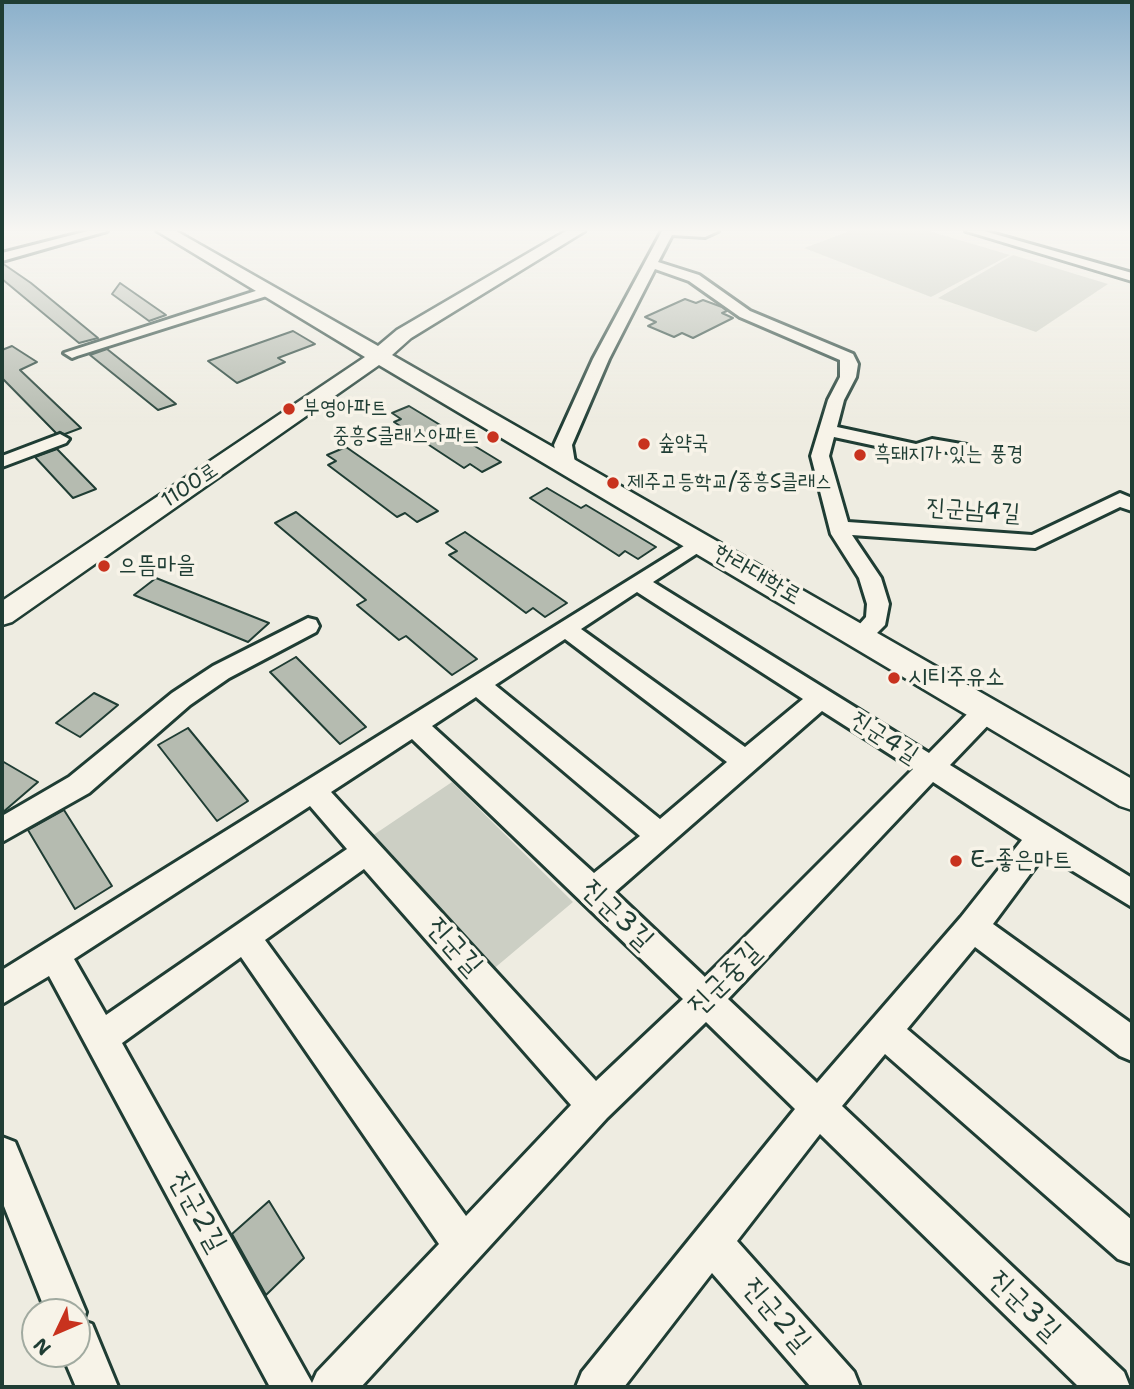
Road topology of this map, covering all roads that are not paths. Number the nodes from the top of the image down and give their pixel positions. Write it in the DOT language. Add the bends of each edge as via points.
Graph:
graph roads {
  1 [pos="253,296"];
  2 [pos="276,296"];
  3 [pos="468,296"];
  4 [pos="492,296"];
  5 [pos="635,296"];
  6 [pos="719,296"];
  7 [pos="72,353"];
  8 [pos="379,356"];
  9 [pos="829,430"];
  10 [pos="60,439"];
  11 [pos="961,449"];
  12 [pos="2,462"];
  13 [pos="566,463"];
  14 [pos="1132,505"];
  15 [pos="839,528"];
  16 [pos="700,542"];
  17 [pos="637,582"];
  18 [pos="2,615"];
  19 [pos="308,626"];
  20 [pos="565,628"];
  21 [pos="861,635"];
  22 [pos="478,684"];
  23 [pos="821,697"];
  24 [pos="986,711"];
  25 [pos="414,725"];
  26 [pos="746,762"];
  27 [pos="931,769"];
  28 [pos="312,790"];
  29 [pos="1132,796"];
  30 [pos="2,830"];
  31 [pos="660,836"];
  32 [pos="1041,837"];
  33 [pos="368,850"];
  34 [pos="594,892"];
  35 [pos="1132,894"];
  36 [pos="972,927"];
  37 [pos="245,937"];
  38 [pos="55,955"];
  39 [pos="2,988"];
  40 [pos="706,999"];
  41 [pos="883,1030"];
  42 [pos="101,1038"];
  43 [pos="1132,1044"];
  44 [pos="595,1106"];
  45 [pos="818,1108"];
  46 [pos="2,1155"];
  47 [pos="712,1243"];
  48 [pos="1132,1245"];
  49 [pos="465,1248"];
  50 [pos="60,1298"];
  51 [pos="89,1368"];
  52 [pos="97,1387"];
  53 [pos="293,1387"];
  54 [pos="332,1387"];
  55 [pos="597,1387"];
  56 [pos="839,1387"];
  57 [pos="1108,1387"];
  1 -- 7 [label="street"];
  2 -- 8 [label="main road, 한라대학로"];
  3 -- 8 [label="main road, 1100로" via="404,334"];
  4 -- 8 [label="main road, 1100로" via="419,340"];
  5 -- 13 [label="street" via="563,445"];
  6 -- 9 [label="street" via="745,314 847,357 848,377 836,400"];
  8 -- 13 [label="main road, 한라대학로"];
  8 -- 18 [label="main road, 1100로"];
  9 -- 11 [label="street" via="918,450 932,444"];
  9 -- 15 [label="street" via="820,456"];
  10 -- 12 [label="street"];
  13 -- 16 [label="main road, 한라대학로"];
  14 -- 15 [label="street, 진군남4길" via="1120,499 1035,542"];
  15 -- 21 [label="street" via="870,578 878,604 877,620"];
  16 -- 17 [label="street"];
  16 -- 21 [label="main road, 한라대학로"];
  17 -- 20 [label="street"];
  17 -- 23 [label="street, 진군4길"];
  19 -- 30 [label="street" via="191,692 79,785"];
  20 -- 22 [label="street"];
  20 -- 26 [label="street"];
  21 -- 24 [label="main road, 한라대학로"];
  22 -- 25 [label="street"];
  22 -- 31 [label="street"];
  23 -- 26 [label="street"];
  23 -- 27 [label="street, 진군4길"];
  24 -- 27 [label="street, 진군중길"];
  24 -- 29 [label="main road, 한라대학로"];
  25 -- 28 [label="street"];
  25 -- 34 [label="street, 진군3길"];
  26 -- 31 [label="street"];
  27 -- 32 [label="street, 진군4길"];
  27 -- 40 [label="street, 진군중길"];
  28 -- 33 [label="street, 진군길"];
  28 -- 38 [label="street"];
  31 -- 34 [label="street"];
  32 -- 35 [label="street, 진군4길"];
  32 -- 36 [label="street"];
  33 -- 37 [label="street"];
  33 -- 44 [label="street, 진군길"];
  34 -- 40 [label="street, 진군3길"];
  36 -- 41 [label="street"];
  36 -- 43 [label="street"];
  37 -- 42 [label="street"];
  37 -- 49 [label="street"];
  38 -- 39 [label="street"];
  38 -- 42 [label="street, 진군2길"];
  40 -- 44 [label="street, 진군중길"];
  40 -- 45 [label="street, 진군3길"];
  41 -- 45 [label="street"];
  41 -- 48 [label="street"];
  42 -- 53 [label="street, 진군2길"];
  44 -- 49 [label="street, 진군중길"];
  45 -- 47 [label="street"];
  45 -- 57 [label="street, 진군3길"];
  46 -- 50 [label="street"];
  47 -- 55 [label="street"];
  47 -- 56 [label="street, 진군2길"];
  49 -- 54 [label="street, 진군중길"];
  51 -- 52 [label="street"];
}
